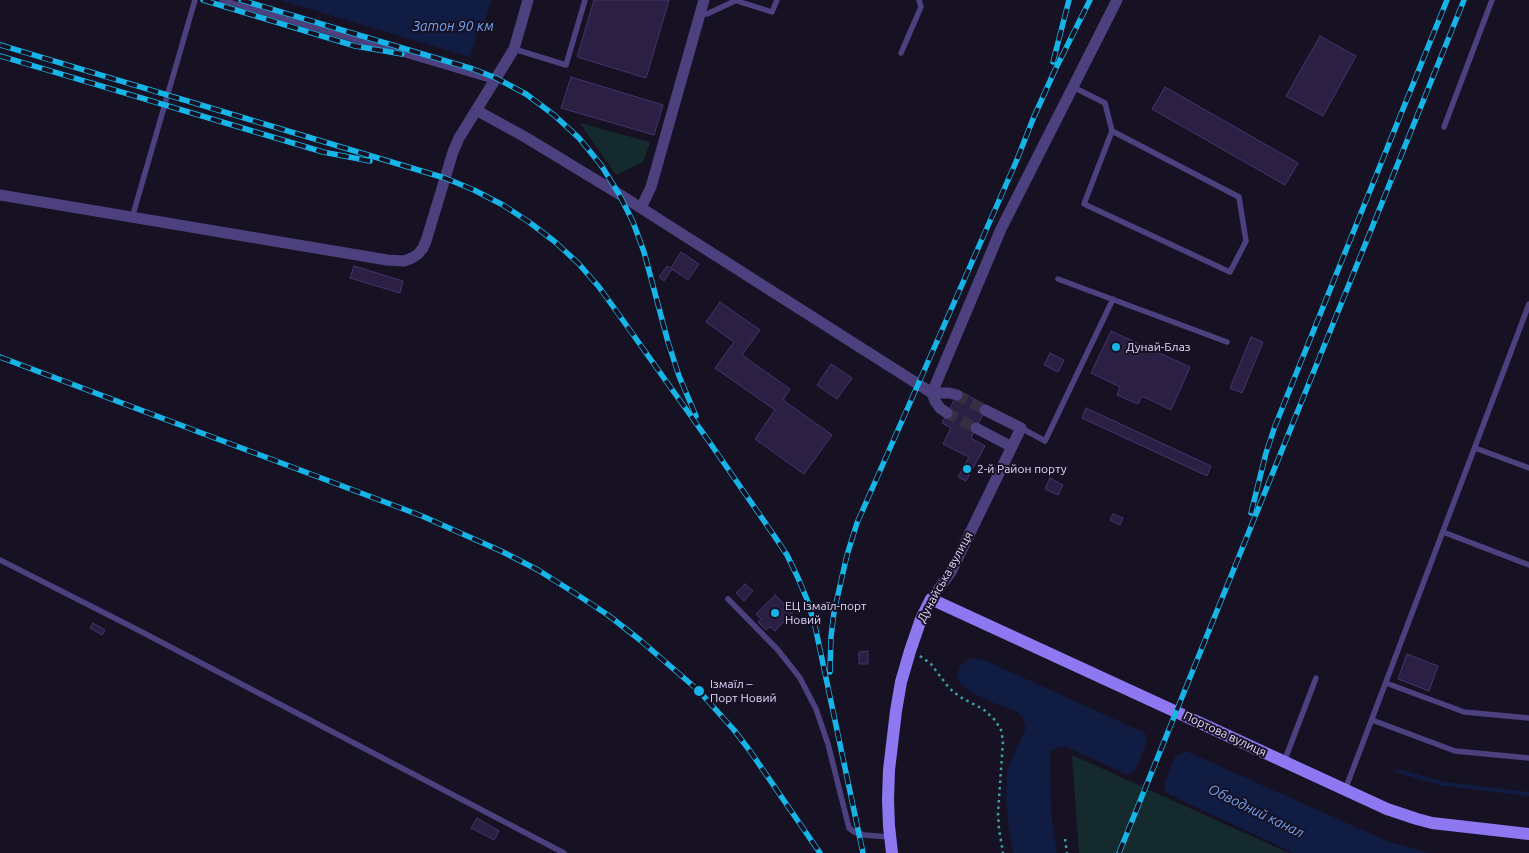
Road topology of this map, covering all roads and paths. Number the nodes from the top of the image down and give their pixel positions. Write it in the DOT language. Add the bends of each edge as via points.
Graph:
graph roads {
  1 [pos="195,0"];
  2 [pos="222,0"];
  3 [pos="528,0"];
  4 [pos="586,0"];
  5 [pos="704,0"];
  6 [pos="737,0"];
  7 [pos="777,0"];
  8 [pos="919,0"];
  9 [pos="1117,0"];
  10 [pos="1492,0"];
  11 [pos="700,12"];
  12 [pos="514,49"];
  13 [pos="901,53"];
  14 [pos="494,81"];
  15 [pos="1073,87"];
  16 [pos="476,110"];
  17 [pos="1444,126"];
  18 [pos="1112,131"];
  19 [pos="0,196"];
  20 [pos="641,208"];
  21 [pos="132,218"];
  22 [pos="1058,279"];
  23 [pos="1112,300"];
  24 [pos="1529,304"];
  25 [pos="1227,342"];
  26 [pos="932,393"];
  27 [pos="957,395"];
  28 [pos="985,410"];
  29 [pos="947,413"];
  30 [pos="976,428"];
  31 [pos="1021,428"];
  32 [pos="1012,447"];
  33 [pos="1475,448"];
  34 [pos="1529,468"];
  35 [pos="1443,532"];
  36 [pos="0,560"];
  37 [pos="1529,565"];
  38 [pos="728,599"];
  39 [pos="931,599"];
  40 [pos="910,652"];
  41 [pos="1316,678"];
  42 [pos="1386,683"];
  43 [pos="1529,718"];
  44 [pos="1372,720"];
  45 [pos="1529,758"];
  46 [pos="1284,762"];
  47 [pos="1345,790"];
  48 [pos="1529,834"];
  49 [pos="890,837"];
  50 [pos="1065,838"];
  51 [pos="564,853"];
  52 [pos="892,853"];
  53 [pos="1003,853"];
  54 [pos="1067,853"];
  1 -- 21 [label="lane"];
  2 -- 14 [label="lane"];
  3 -- 12 [label="street"];
  4 -- 12 [label="lane" via="566,65"];
  5 -- 11 [label="street"];
  6 -- 7 [label="lane" via="772,12"];
  6 -- 11 [label="lane" via="707,14"];
  8 -- 13 [label="lane" via="921,7"];
  9 -- 15 [label="street"];
  10 -- 17 [label="lane"];
  11 -- 20 [label="street" via="651,187"];
  12 -- 14 [label="street"];
  14 -- 16 [label="street"];
  15 -- 18 [label="lane" via="1105,103"];
  15 -- 26 [label="street" via="1002,229"];
  16 -- 20 [label="street"];
  16 -- 21 [label="street" via="453,152 423,248 404,261"];
  18 -- 18 [label="lane" via="1084,204 1230,272 1246,241 1239,197"];
  19 -- 21 [label="street"];
  20 -- 26 [label="street"];
  22 -- 23 [label="lane"];
  23 -- 25 [label="lane"];
  23 -- 31 [label="lane" via="1045,441"];
  24 -- 33 [label="lane"];
  26 -- 27 [label="street"];
  26 -- 29 [label="street"];
  28 -- 31 [label="street"];
  30 -- 32 [label="street"];
  31 -- 32 [label="street, Дунайська вулиця"];
  32 -- 39 [label="street, Дунайська вулиця" via="950,572"];
  33 -- 34 [label="lane"];
  33 -- 35 [label="lane"];
  35 -- 37 [label="lane"];
  35 -- 42 [label="lane"];
  36 -- 51 [label="lane"];
  38 -- 49 [label="lane" via="778,650 800,678 816,709 828,744 849,828 864,835"];
  39 -- 40 [label="street, Дунайська вулиця"];
  39 -- 46 [label="street, Портова вулиця"];
  40 -- 49 [label="street, Дунайська вулиця" via="901,682 892,740 888,800"];
  40 -- 53 [label="path" via="924,658 949,688 983,709 1001,730 998,813"];
  41 -- 46 [label="lane"];
  42 -- 43 [label="lane" via="1464,712"];
  42 -- 44 [label="lane"];
  44 -- 45 [label="lane" via="1455,751"];
  44 -- 47 [label="lane"];
  46 -- 47 [label="street, Портова вулиця"];
  47 -- 48 [label="street, Портова вулиця" via="1417,819"];
  49 -- 52 [label="street, Дунайська вулиця"];
  50 -- 54 [label="path"];
}
